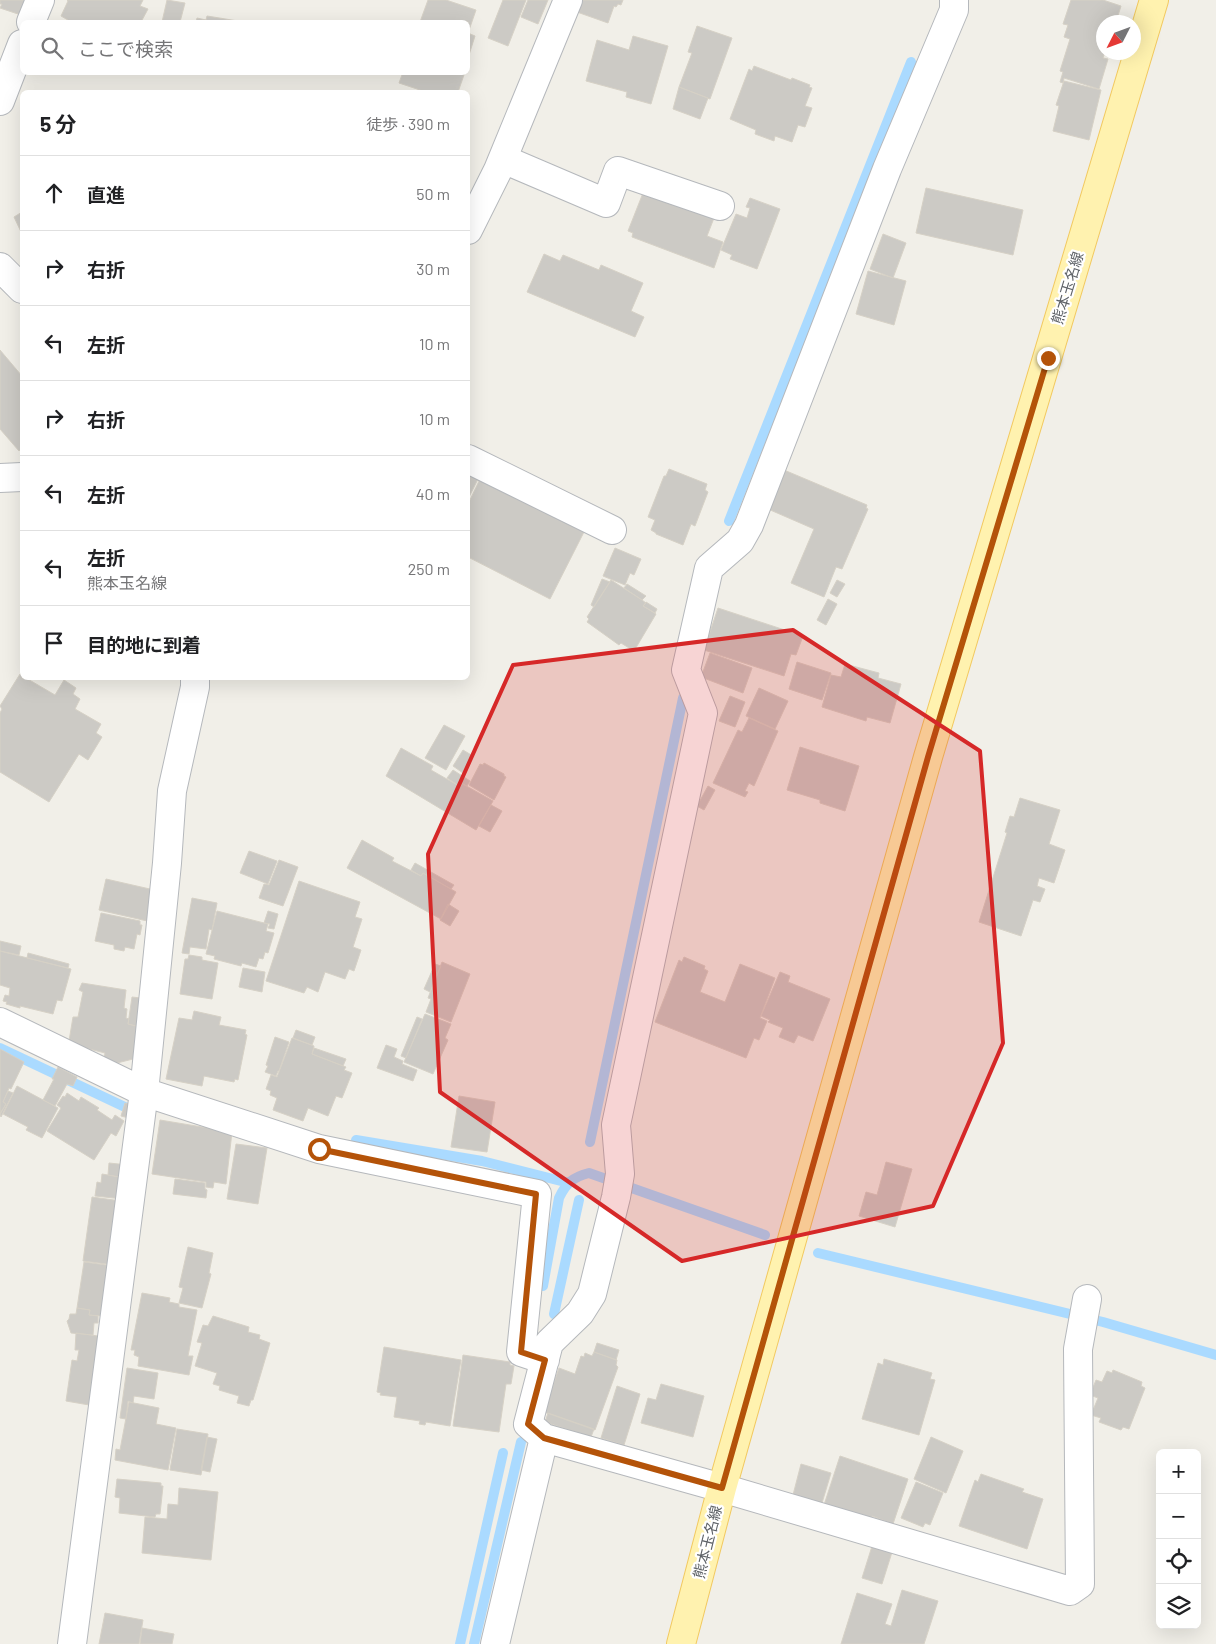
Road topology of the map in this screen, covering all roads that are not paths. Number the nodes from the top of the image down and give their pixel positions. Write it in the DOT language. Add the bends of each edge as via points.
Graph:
graph roads {
  1 [pos="40,0"];
  2 [pos="568,0"];
  3 [pos="954,0"];
  4 [pos="1154,0"];
  5 [pos="32,20"];
  6 [pos="20,49"];
  7 [pos="0,101"];
  8 [pos="503,158"];
  9 [pos="720,206"];
  10 [pos="470,226"];
  11 [pos="0,267"];
  12 [pos="20,287"];
  13 [pos="470,460"];
  14 [pos="20,476"];
  15 [pos="0,478"];
  16 [pos="612,530"];
  17 [pos="197,681"];
  18 [pos="0,1022"];
  19 [pos="144,1092"];
  20 [pos="1084,1312"];
  21 [pos="545,1360"];
  22 [pos="544,1438"];
  23 [pos="722,1488"];
  24 [pos="72,1644"];
  25 [pos="495,1644"];
  26 [pos="681,1644"];
  1 -- 5 [label="street"];
  2 -- 8 [label="street"];
  3 -- 21 [label="street" via="954,10 883,178 749,524 740,541 709,568 686,670 703,713 616,1126 618,1186 592,1294 580,1313 549,1343"];
  4 -- 23 [label="main road, 熊本玉名線" via="928,757"];
  6 -- 7 [label="street"];
  8 -- 9 [label="street" via="606,203 618,171"];
  8 -- 10 [label="street"];
  11 -- 12 [label="street"];
  13 -- 16 [label="street"];
  14 -- 15 [label="street"];
  17 -- 19 [label="street" via="172,791"];
  18 -- 19 [label="street"];
  19 -- 21 [label="street" via="319,1149 536,1194 521,1352"];
  19 -- 24 [label="street"];
  20 -- 23 [label="street" via="1078,1349 1080,1584 1070,1591"];
  21 -- 22 [label="street" via="528,1424"];
  22 -- 23 [label="street"];
  22 -- 25 [label="street"];
  23 -- 26 [label="main road, 熊本玉名線"];
}
